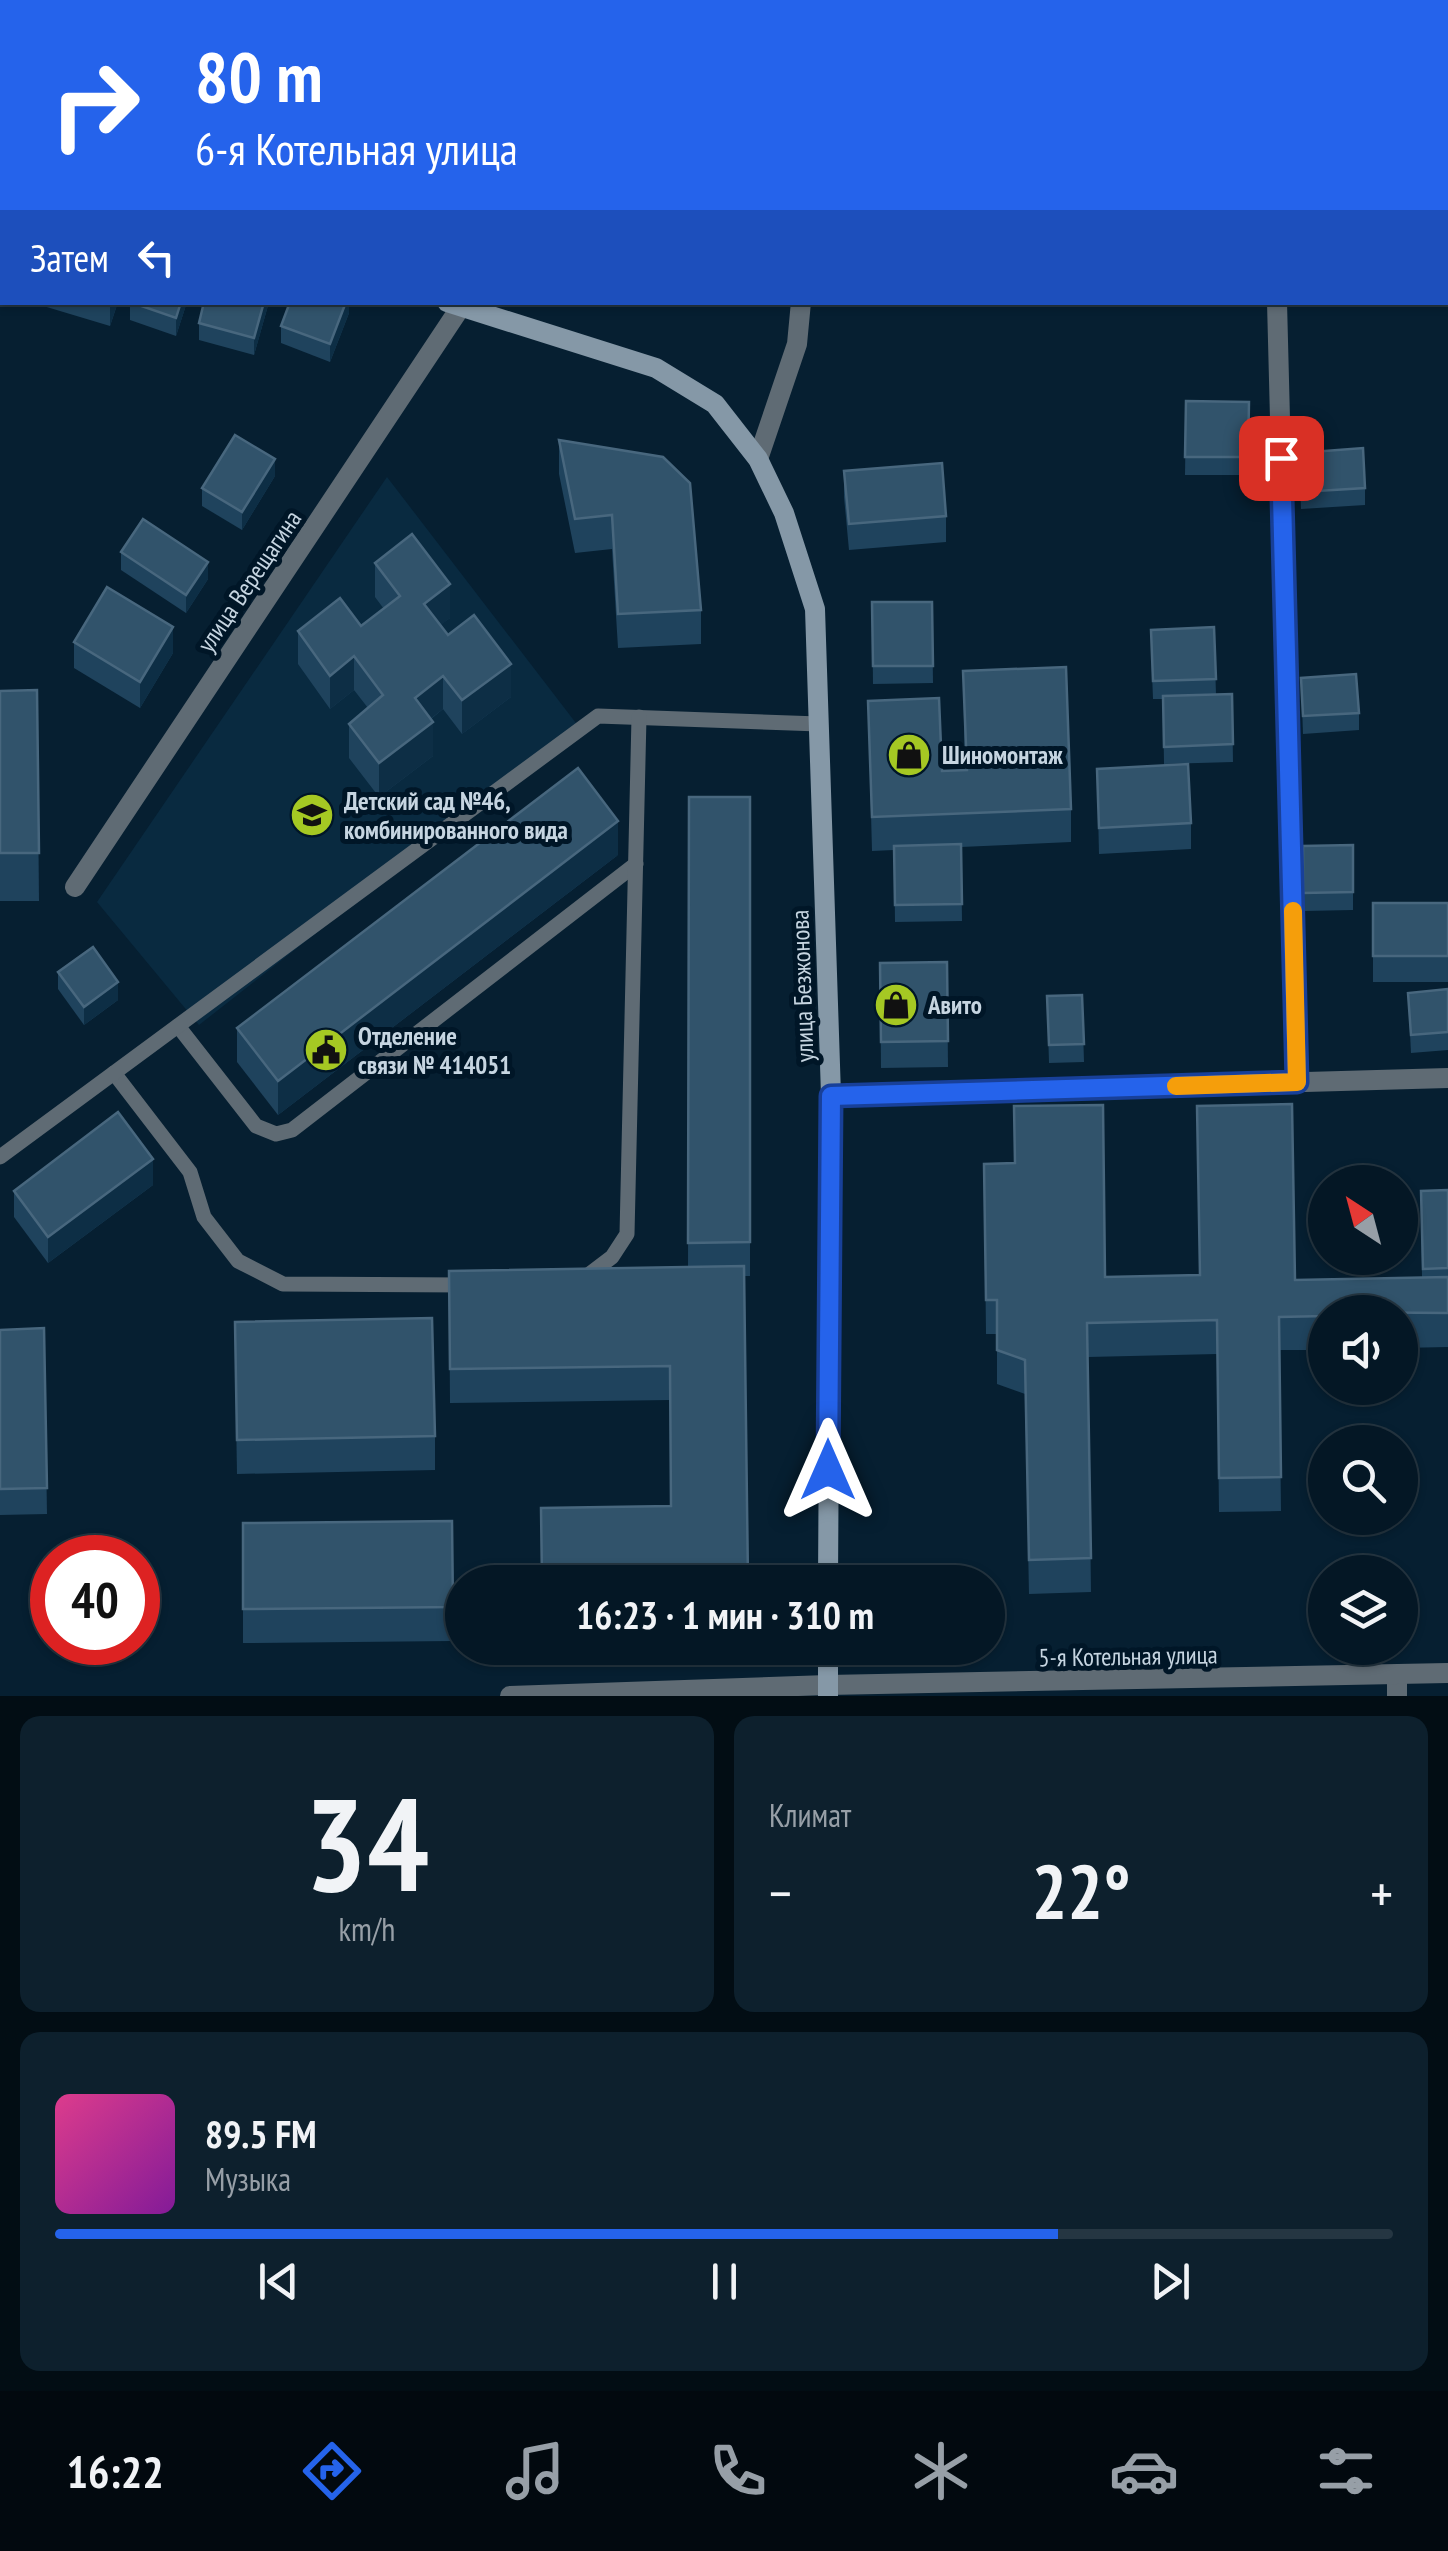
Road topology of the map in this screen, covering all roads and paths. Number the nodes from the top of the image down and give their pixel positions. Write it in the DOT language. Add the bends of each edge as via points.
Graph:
graph roads {
  1 [pos="457,305"];
  2 [pos="461,305"];
  3 [pos="801,305"];
  4 [pos="1277,305"];
  5 [pos="758,458"];
  6 [pos="640,717"];
  7 [pos="819,724"];
  8 [pos="636,864"];
  9 [pos="75,887"];
  10 [pos="178,1026"];
  11 [pos="114,1073"];
  12 [pos="1448,1078"];
  13 [pos="1297,1082"];
  14 [pos="831,1096"];
  15 [pos="0,1157"];
  16 [pos="567,1282"];
  17 [pos="490,1285"];
  18 [pos="828,1565"];
  19 [pos="828,1665"];
  20 [pos="1448,1674"];
  21 [pos="1397,1686"];
  22 [pos="1127,1688"];
  23 [pos="828,1691"];
  24 [pos="510,1696"];
  1 -- 9 [label="street, улица Верещагина"];
  2 -- 5 [label="street, улица Безжонова" via="656,368 714,404"];
  3 -- 5 [label="street" via="797,344"];
  4 -- 13 [label="street"];
  5 -- 7 [label="street, улица Безжонова" via="784,513 815,610"];
  6 -- 7 [label="lane"];
  6 -- 8 [label="lane"];
  6 -- 10 [label="lane" via="598,716"];
  7 -- 14 [label="street, улица Безжонова"];
  8 -- 10 [label="lane" via="292,1130 276,1134 256,1126"];
  8 -- 16 [label="lane" via="626,1234 586,1279"];
  10 -- 11 [label="lane"];
  11 -- 15 [label="lane"];
  11 -- 17 [label="lane" via="190,1172 204,1217 238,1261 284,1284"];
  12 -- 13 [label="street"];
  13 -- 14 [label="street"];
  14 -- 18 [label="street, улица Безжонова"];
  19 -- 23 [label="street"];
  20 -- 21 [label="street, 5-я Котельная улица"];
  21 -- 22 [label="street, 5-я Котельная улица"];
  22 -- 23 [label="street, 5-я Котельная улица"];
  23 -- 24 [label="street, 5-я Котельная улица"];
}
